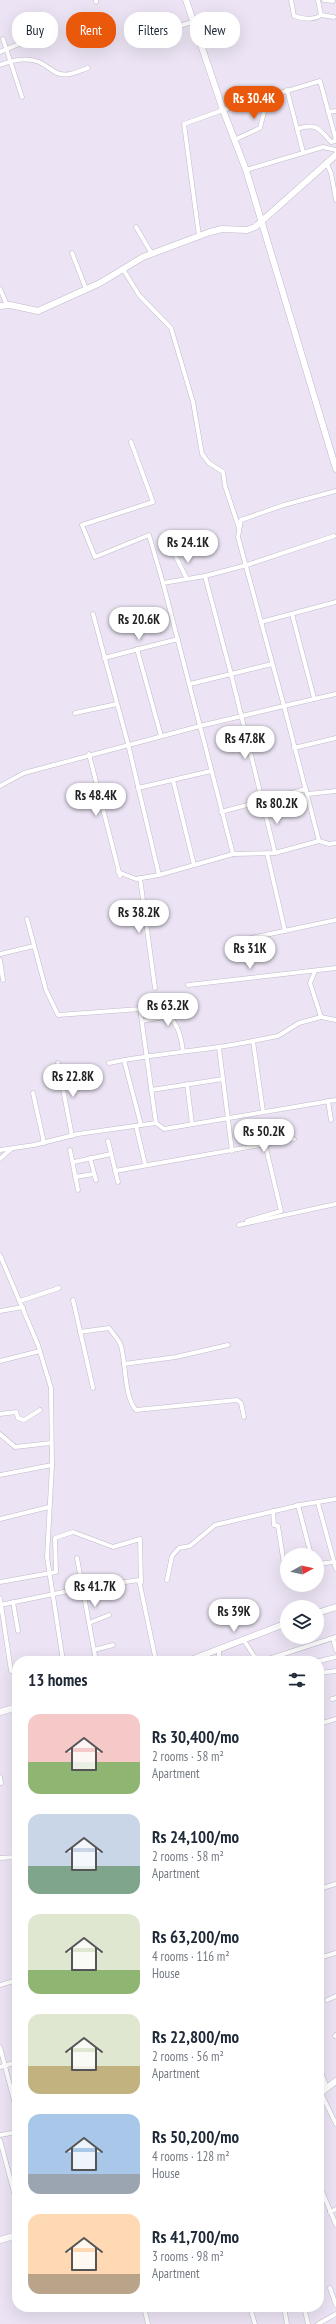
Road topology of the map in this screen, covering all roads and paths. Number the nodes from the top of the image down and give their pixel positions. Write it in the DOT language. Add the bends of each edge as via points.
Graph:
graph roads {
  1 [pos="186,0"];
  2 [pos="292,0"];
  3 [pos="318,0"];
  4 [pos="324,0"];
  5 [pos="333,1"];
  6 [pos="190,13"];
  7 [pos="321,15"];
  8 [pos="334,17"];
  9 [pos="3,39"];
  10 [pos="12,47"];
  11 [pos="202,48"];
  12 [pos="6,50"];
  13 [pos="0,52"];
  14 [pos="10,61"];
  15 [pos="0,64"];
  16 [pos="88,68"];
  17 [pos="287,90"];
  18 [pos="268,96"];
  19 [pos="22,97"];
  20 [pos="223,110"];
  21 [pos="336,111"];
  22 [pos="328,112"];
  23 [pos="297,129"];
  24 [pos="234,140"];
  25 [pos="336,140"];
  26 [pos="336,150"];
  27 [pos="303,152"];
  28 [pos="336,155"];
  29 [pos="326,162"];
  30 [pos="246,170"];
  31 [pos="336,170"];
  32 [pos="331,173"];
  33 [pos="336,200"];
  34 [pos="261,223"];
  35 [pos="136,226"];
  36 [pos="199,236"];
  37 [pos="72,253"];
  38 [pos="152,254"];
  39 [pos="123,269"];
  40 [pos="0,289"];
  41 [pos="86,289"];
  42 [pos="3,306"];
  43 [pos="131,442"];
  44 [pos="336,469"];
  45 [pos="336,491"];
  46 [pos="239,530"];
  47 [pos="334,536"];
  48 [pos="176,555"];
  49 [pos="247,565"];
  50 [pos="205,576"];
  51 [pos="186,579"];
  52 [pos="163,583"];
  53 [pos="336,602"];
  54 [pos="92,614"];
  55 [pos="292,614"];
  56 [pos="261,622"];
  57 [pos="178,639"];
  58 [pos="137,649"];
  59 [pos="104,658"];
  60 [pos="272,664"];
  61 [pos="231,674"];
  62 [pos="190,684"];
  63 [pos="336,694"];
  64 [pos="314,698"];
  65 [pos="117,704"];
  66 [pos="284,706"];
  67 [pos="75,714"];
  68 [pos="242,716"];
  69 [pos="200,726"];
  70 [pos="161,736"];
  71 [pos="336,738"];
  72 [pos="128,744"];
  73 [pos="294,748"];
  74 [pos="89,754"];
  75 [pos="211,770"];
  76 [pos="173,780"];
  77 [pos="0,786"];
  78 [pos="138,788"];
  79 [pos="306,789"];
  80 [pos="336,791"];
  81 [pos="308,794"];
  82 [pos="263,801"];
  83 [pos="222,812"];
  84 [pos="319,842"];
  85 [pos="336,843"];
  86 [pos="267,853"];
  87 [pos="275,853"];
  88 [pos="233,854"];
  89 [pos="194,865"];
  90 [pos="159,875"];
  91 [pos="140,878"];
  92 [pos="27,919"];
  93 [pos="336,920"];
  94 [pos="285,931"];
  95 [pos="251,938"];
  96 [pos="34,946"];
  97 [pos="0,954"];
  98 [pos="0,960"];
  99 [pos="336,968"];
  100 [pos="315,971"];
  101 [pos="3,980"];
  102 [pos="188,986"];
  103 [pos="155,988"];
  104 [pos="320,1017"];
  105 [pos="336,1020"];
  106 [pos="142,1021"];
  107 [pos="253,1041"];
  108 [pos="219,1048"];
  109 [pos="183,1051"];
  110 [pos="147,1055"];
  111 [pos="124,1060"];
  112 [pos="58,1062"];
  113 [pos="109,1063"];
  114 [pos="223,1079"];
  115 [pos="186,1084"];
  116 [pos="151,1090"];
  117 [pos="33,1093"];
  118 [pos="336,1100"];
  119 [pos="328,1101"];
  120 [pos="263,1112"];
  121 [pos="229,1117"];
  122 [pos="331,1120"];
  123 [pos="156,1123"];
  124 [pos="192,1124"];
  125 [pos="138,1125"];
  126 [pos="72,1136"];
  127 [pos="294,1140"];
  128 [pos="108,1141"];
  129 [pos="44,1143"];
  130 [pos="265,1144"];
  131 [pos="11,1148"];
  132 [pos="0,1150"];
  133 [pos="70,1150"];
  134 [pos="232,1151"];
  135 [pos="111,1154"];
  136 [pos="90,1158"];
  137 [pos="0,1159"];
  138 [pos="74,1162"];
  139 [pos="145,1164"];
  140 [pos="115,1171"];
  141 [pos="94,1174"];
  142 [pos="75,1177"];
  143 [pos="96,1180"];
  144 [pos="118,1182"];
  145 [pos="78,1190"];
  146 [pos="336,1204"];
  147 [pos="247,1221"];
  148 [pos="238,1225"];
  149 [pos="0,1255"];
  150 [pos="60,1288"];
  151 [pos="73,1300"];
  152 [pos="20,1302"];
  153 [pos="22,1306"];
  154 [pos="0,1311"];
  155 [pos="80,1332"];
  156 [pos="228,1345"];
  157 [pos="40,1351"];
  158 [pos="0,1361"];
  159 [pos="124,1364"];
  160 [pos="93,1388"];
  161 [pos="40,1410"];
  162 [pos="0,1414"];
  163 [pos="244,1417"];
  164 [pos="0,1434"];
  165 [pos="51,1443"];
  166 [pos="52,1465"];
  167 [pos="0,1475"];
  168 [pos="336,1499"];
  169 [pos="318,1503"];
  170 [pos="298,1505"];
  171 [pos="50,1507"];
  172 [pos="273,1511"];
  173 [pos="0,1519"];
  174 [pos="281,1548"];
  175 [pos="309,1548"];
  176 [pos="77,1558"];
  177 [pos="334,1562"];
  178 [pos="324,1563"];
  179 [pos="336,1569"];
  180 [pos="49,1574"];
  181 [pos="167,1580"];
  182 [pos="0,1582"];
  183 [pos="141,1583"];
  184 [pos="83,1588"];
  185 [pos="52,1594"];
  186 [pos="0,1598"];
  187 [pos="13,1602"];
  188 [pos="1,1605"];
  189 [pos="336,1607"];
  190 [pos="324,1611"];
  191 [pos="109,1615"];
  192 [pos="89,1623"];
  193 [pos="280,1626"];
  194 [pos="2,1629"];
  195 [pos="18,1631"];
  196 [pos="334,1637"];
  197 [pos="243,1639"];
  198 [pos="113,1645"];
  199 [pos="219,1648"];
  200 [pos="94,1650"];
  201 [pos="336,1650"];
  202 [pos="62,1656"];
  203 [pos="95,1656"];
  204 [pos="155,1656"];
  205 [pos="200,1656"];
  206 [pos="219,1656"];
  207 [pos="254,1656"];
  208 [pos="277,1656"];
  209 [pos="336,1657"];
  210 [pos="324,1660"];
  211 [pos="12,1671"];
  212 [pos="336,1671"];
  213 [pos="324,1672"];
  214 [pos="12,1708"];
  215 [pos="0,1712"];
  216 [pos="336,1719"];
  217 [pos="324,1723"];
  218 [pos="0,1777"];
  219 [pos="2,1784"];
  220 [pos="12,1857"];
  221 [pos="0,1858"];
  222 [pos="336,1884"];
  223 [pos="324,1888"];
  224 [pos="336,1953"];
  225 [pos="324,1957"];
  226 [pos="12,1981"];
  227 [pos="0,1985"];
  228 [pos="336,1996"];
  229 [pos="327,2000"];
  230 [pos="0,2048"];
  231 [pos="12,2063"];
  232 [pos="6,2065"];
  233 [pos="0,2067"];
  234 [pos="324,2080"];
  235 [pos="336,2082"];
  236 [pos="327,2088"];
  237 [pos="324,2090"];
  238 [pos="12,2091"];
  239 [pos="324,2101"];
  240 [pos="336,2124"];
  241 [pos="12,2133"];
  242 [pos="0,2135"];
  243 [pos="0,2140"];
  244 [pos="12,2185"];
  245 [pos="324,2197"];
  246 [pos="336,2208"];
  247 [pos="330,2212"];
  248 [pos="336,2225"];
  249 [pos="12,2236"];
  250 [pos="0,2240"];
  251 [pos="330,2288"];
  252 [pos="336,2305"];
  253 [pos="145,2312"];
  254 [pos="251,2312"];
  255 [pos="285,2312"];
  256 [pos="305,2312"];
  257 [pos="336,2316"];
  258 [pos="148,2324"];
  259 [pos="255,2324"];
  260 [pos="287,2324"];
  261 [pos="308,2324"];
  262 [pos="318,2324"];
  1 -- 6 [label="street"];
  2 -- 7 [label="street" via="294,16 304,19"];
  3 -- 7 [label="street"];
  4 -- 5 [label="street"];
  7 -- 8 [label="street"];
  9 -- 12 [label="street"];
  10 -- 12 [label="street"];
  11 -- 20 [label="street"];
  12 -- 13 [label="street"];
  12 -- 14 [label="street"];
  14 -- 15 [label="street"];
  14 -- 16 [label="street" via="40,62 53,72 66,74"];
  14 -- 19 [label="street"];
  17 -- 18 [label="street"];
  17 -- 22 [label="street" via="320,81"];
  17 -- 23 [label="street"];
  18 -- 20 [label="street"];
  18 -- 24 [label="street" via="260,128"];
  20 -- 24 [label="street"];
  20 -- 36 [label="street" via="184,124"];
  21 -- 22 [label="street"];
  22 -- 25 [label="street"];
  23 -- 25 [label="street" via="309,125 319,128 332,142"];
  23 -- 27 [label="street"];
  24 -- 30 [label="street"];
  26 -- 27 [label="street" via="323,147"];
  27 -- 30 [label="street"];
  28 -- 29 [label="street"];
  29 -- 32 [label="street"];
  29 -- 34 [label="street"];
  30 -- 34 [label="street"];
  31 -- 32 [label="street"];
  32 -- 33 [label="street"];
  34 -- 36 [label="street" via="247,230 222,229"];
  34 -- 44 [label="street"];
  35 -- 38 [label="street"];
  36 -- 38 [label="street"];
  37 -- 41 [label="street"];
  38 -- 39 [label="street"];
  39 -- 41 [label="street"];
  39 -- 46 [label="street" via="139,295 171,328 193,402 202,454 223,472"];
  40 -- 42 [label="street"];
  41 -- 42 [label="street" via="38,311"];
  43 -- 52 [label="street" via="153,502 82,525 95,557 149,535"];
  45 -- 46 [label="street" via="241,520"];
  46 -- 49 [label="street" via="238,536"];
  47 -- 49 [label="street"];
  48 -- 51 [label="street"];
  49 -- 50 [label="street"];
  49 -- 56 [label="street"];
  50 -- 51 [label="street"];
  50 -- 61 [label="street"];
  51 -- 52 [label="street"];
  52 -- 57 [label="street"];
  53 -- 55 [label="street"];
  54 -- 59 [label="street"];
  55 -- 56 [label="street"];
  55 -- 64 [label="street"];
  56 -- 60 [label="street"];
  57 -- 58 [label="street"];
  57 -- 62 [label="street"];
  58 -- 59 [label="street"];
  58 -- 70 [label="street"];
  59 -- 65 [label="street"];
  60 -- 61 [label="street"];
  60 -- 66 [label="street"];
  61 -- 62 [label="street"];
  61 -- 68 [label="street"];
  62 -- 69 [label="street"];
  63 -- 64 [label="street"];
  64 -- 66 [label="street"];
  65 -- 67 [label="street"];
  65 -- 72 [label="street"];
  66 -- 68 [label="street"];
  66 -- 73 [label="street"];
  68 -- 69 [label="street"];
  68 -- 82 [label="street"];
  69 -- 70 [label="street"];
  69 -- 75 [label="street"];
  70 -- 72 [label="street"];
  71 -- 73 [label="street"];
  72 -- 74 [label="street"];
  72 -- 78 [label="street"];
  73 -- 79 [label="street"];
  74 -- 77 [label="street" via="24,773"];
  74 -- 91 [label="street" via="119,874"];
  75 -- 76 [label="street"];
  75 -- 83 [label="street"];
  76 -- 78 [label="street"];
  76 -- 89 [label="street"];
  78 -- 90 [label="street"];
  79 -- 81 [label="street"];
  79 -- 82 [label="street"];
  80 -- 81 [label="street"];
  81 -- 84 [label="street"];
  82 -- 83 [label="street"];
  82 -- 87 [label="street"];
  83 -- 88 [label="street"];
  84 -- 85 [label="street"];
  84 -- 87 [label="street"];
  86 -- 87 [label="street"];
  86 -- 88 [label="street"];
  86 -- 94 [label="street"];
  88 -- 89 [label="street"];
  89 -- 90 [label="street"];
  90 -- 91 [label="street"];
  91 -- 103 [label="street"];
  92 -- 96 [label="street"];
  93 -- 94 [label="street"];
  94 -- 95 [label="street"];
  96 -- 97 [label="street"];
  96 -- 106 [label="street" via="46,990 58,1015 140,1009"];
  98 -- 101 [label="street"];
  99 -- 100 [label="street"];
  100 -- 102 [label="street"];
  100 -- 104 [label="street" via="310,983"];
  104 -- 105 [label="street"];
  104 -- 107 [label="street" via="299,1023 278,1036"];
  106 -- 109 [label="street" via="169,1016 175,1023"];
  106 -- 110 [label="street"];
  107 -- 108 [label="street"];
  107 -- 120 [label="street"];
  108 -- 109 [label="street"];
  108 -- 114 [label="street"];
  109 -- 110 [label="street"];
  110 -- 111 [label="street"];
  110 -- 116 [label="street"];
  111 -- 113 [label="street"];
  111 -- 125 [label="street"];
  112 -- 126 [label="street"];
  114 -- 115 [label="street"];
  114 -- 121 [label="street"];
  115 -- 116 [label="street"];
  115 -- 124 [label="street"];
  116 -- 123 [label="street"];
  117 -- 129 [label="street"];
  118 -- 119 [label="street"];
  119 -- 120 [label="street"];
  119 -- 122 [label="street"];
  120 -- 121 [label="street"];
  121 -- 124 [label="street"];
  121 -- 134 [label="street"];
  123 -- 124 [label="street" via="164,1129"];
  123 -- 125 [label="street"];
  125 -- 126 [label="street"];
  125 -- 139 [label="street"];
  126 -- 129 [label="street"];
  127 -- 130 [label="street"];
  128 -- 135 [label="street"];
  129 -- 131 [label="street"];
  130 -- 134 [label="street"];
  130 -- 147 [label="street" via="281,1211"];
  131 -- 132 [label="street"];
  131 -- 137 [label="street"];
  133 -- 138 [label="street"];
  134 -- 139 [label="street"];
  135 -- 136 [label="street"];
  135 -- 140 [label="street"];
  136 -- 138 [label="street"];
  136 -- 141 [label="street"];
  138 -- 142 [label="street"];
  139 -- 140 [label="street"];
  140 -- 144 [label="street"];
  141 -- 142 [label="street"];
  141 -- 143 [label="street"];
  142 -- 145 [label="street"];
  146 -- 148 [label="street"];
  149 -- 152 [label="street"];
  150 -- 152 [label="street"];
  151 -- 155 [label="street"];
  152 -- 153 [label="street"];
  153 -- 154 [label="street"];
  153 -- 157 [label="street"];
  155 -- 159 [label="street" via="108,1328 121,1344"];
  155 -- 160 [label="street"];
  156 -- 159 [label="street" via="176,1357"];
  157 -- 158 [label="street"];
  157 -- 165 [label="street" via="51,1388"];
  159 -- 163 [label="street" via="136,1410 237,1400 241,1403"];
  161 -- 162 [label="street" via="24,1420 18,1418 16,1412"];
  164 -- 165 [label="street" via="15,1447"];
  165 -- 166 [label="street"];
  166 -- 167 [label="street"];
  166 -- 171 [label="street"];
  168 -- 169 [label="street"];
  169 -- 170 [label="street"];
  169 -- 177 [label="street"];
  170 -- 172 [label="street"];
  170 -- 175 [label="street"];
  171 -- 173 [label="street"];
  171 -- 180 [label="street" via="47,1557"];
  172 -- 174 [label="street" via="272,1522 278,1526"];
  172 -- 181 [label="street" via="215,1526 190,1546 179,1548 172,1556"];
  176 -- 184 [label="street"];
  177 -- 178 [label="street"];
  177 -- 179 [label="street"];
  180 -- 182 [label="street"];
  180 -- 183 [label="street" via="56,1572 55,1538 73,1532 113,1547 140,1539"];
  180 -- 185 [label="street"];
  183 -- 184 [label="street" via="134,1580"];
  183 -- 204 [label="street"];
  184 -- 185 [label="street"];
  184 -- 192 [label="street"];
  185 -- 187 [label="street"];
  185 -- 202 [label="street"];
  186 -- 188 [label="street"];
  187 -- 188 [label="street"];
  187 -- 195 [label="street"];
  188 -- 194 [label="street"];
  189 -- 190 [label="street"];
  191 -- 192 [label="street"];
  192 -- 200 [label="street"];
  193 -- 197 [label="street"];
  194 -- 211 [label="street"];
  196 -- 201 [label="street"];
  196 -- 208 [label="street"];
  197 -- 199 [label="street"];
  197 -- 207 [label="street"];
  198 -- 200 [label="street"];
  199 -- 205 [label="street"];
  199 -- 206 [label="street"];
  200 -- 203 [label="street"];
  209 -- 210 [label="street"];
  212 -- 213 [label="street"];
  214 -- 215 [label="street"];
  216 -- 217 [label="street"];
  218 -- 219 [label="street"];
  220 -- 221 [label="street"];
  222 -- 223 [label="street"];
  224 -- 225 [label="street"];
  226 -- 227 [label="street"];
  228 -- 229 [label="street"];
  230 -- 232 [label="street"];
  231 -- 232 [label="street"];
  232 -- 233 [label="street"];
  232 -- 238 [label="street"];
  234 -- 236 [label="street"];
  235 -- 236 [label="street"];
  236 -- 237 [label="street"];
  239 -- 240 [label="street"];
  241 -- 242 [label="street"];
  243 -- 244 [label="street"];
  245 -- 247 [label="street"];
  246 -- 247 [label="street"];
  247 -- 248 [label="street"];
  249 -- 250 [label="street"];
  251 -- 252 [label="street"];
  253 -- 258 [label="street"];
  254 -- 259 [label="street"];
  255 -- 260 [label="street"];
  256 -- 261 [label="street"];
  257 -- 262 [label="street"];
}
